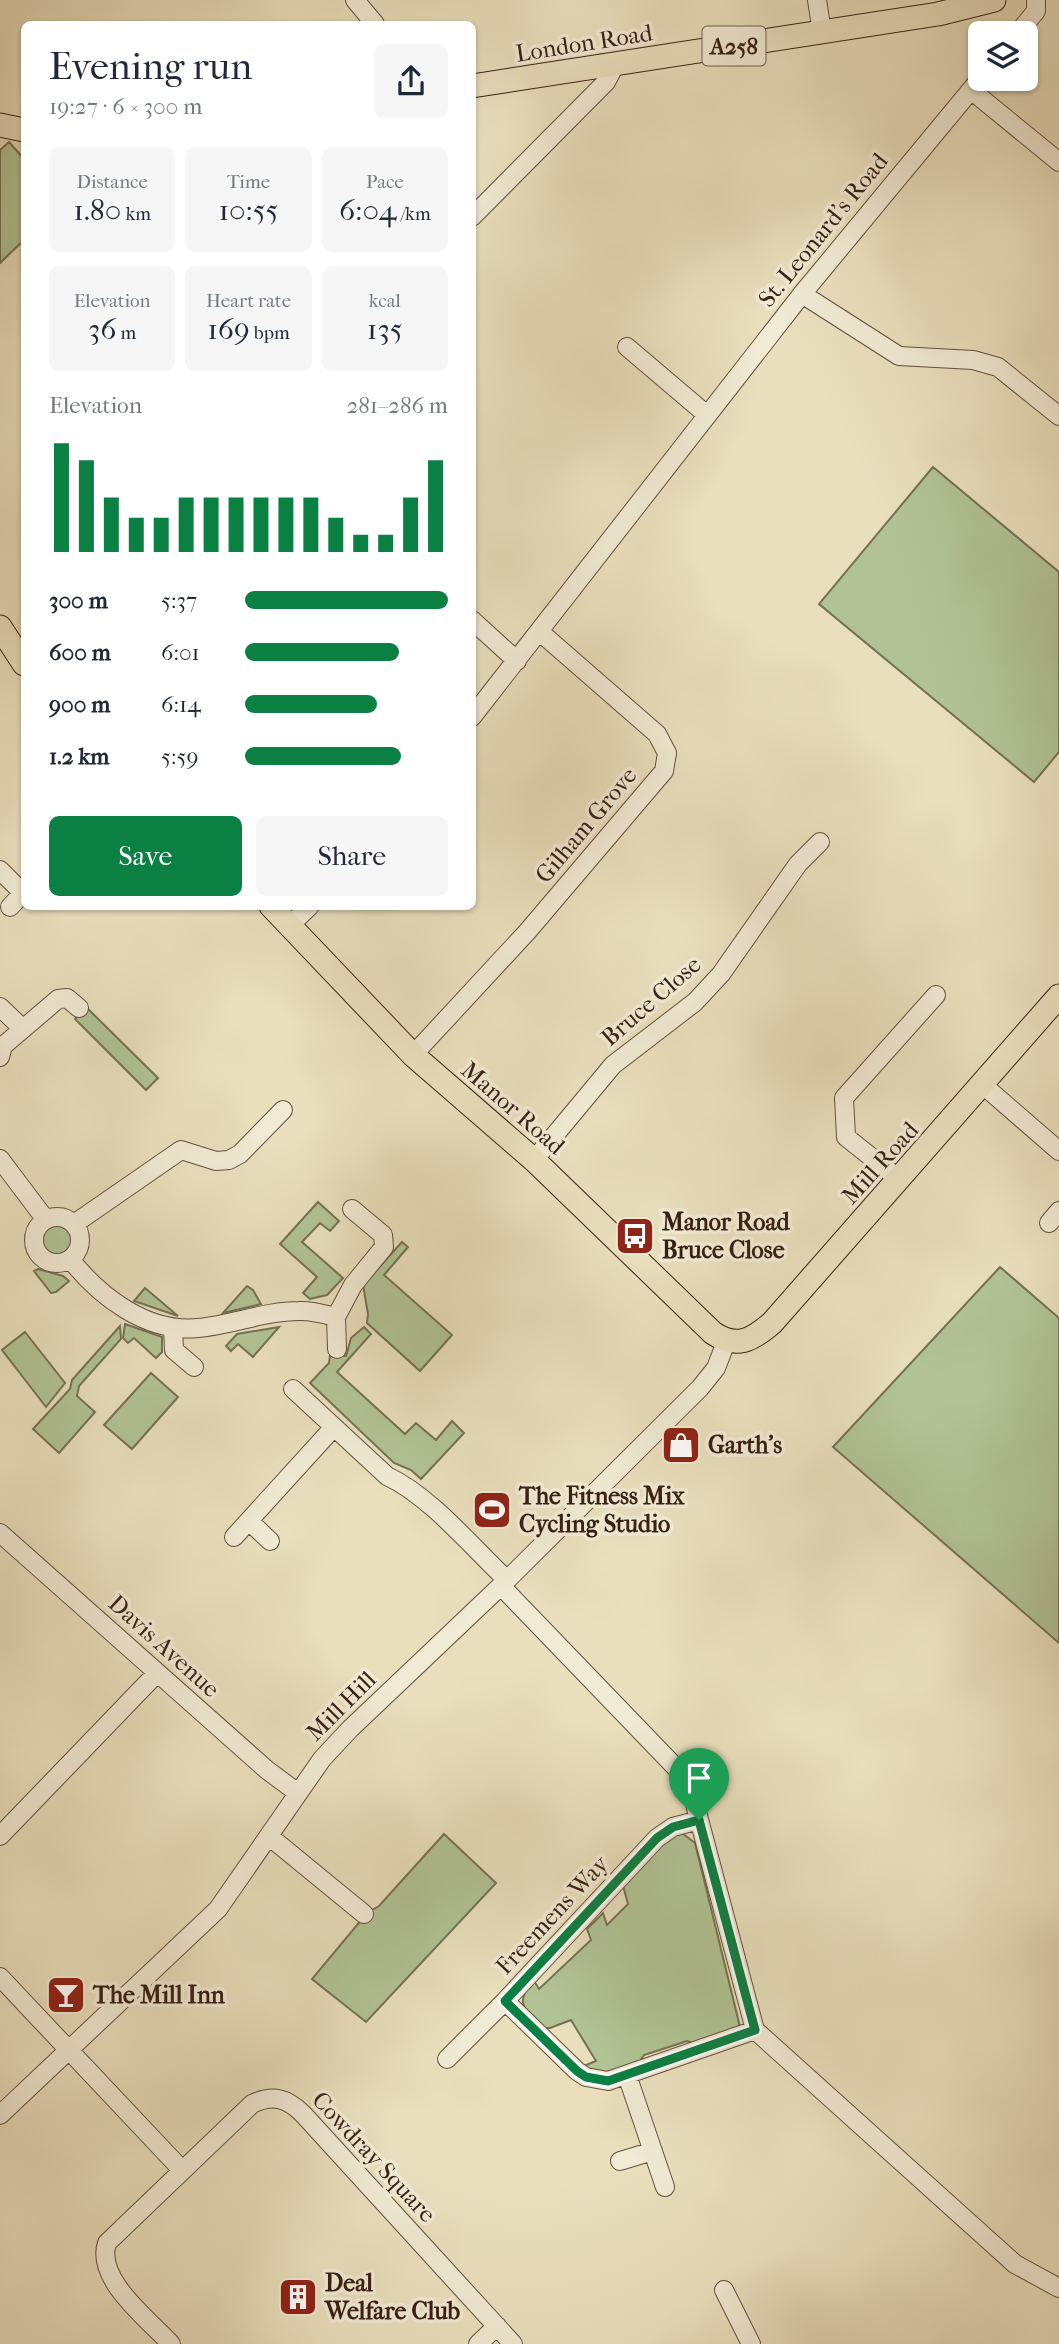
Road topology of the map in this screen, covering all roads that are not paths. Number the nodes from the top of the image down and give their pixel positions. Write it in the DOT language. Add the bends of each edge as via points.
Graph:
graph roads {
  1 [pos="355,0"];
  2 [pos="817,0"];
  3 [pos="994,0"];
  4 [pos="1036,0"];
  5 [pos="372,21"];
  6 [pos="1028,21"];
  7 [pos="822,32"];
  8 [pos="615,65"];
  9 [pos="476,85"];
  10 [pos="969,91"];
  11 [pos="983,91"];
  12 [pos="0,125"];
  13 [pos="21,129"];
  14 [pos="1059,162"];
  15 [pos="476,213"];
  16 [pos="802,294"];
  17 [pos="627,347"];
  18 [pos="707,415"];
  19 [pos="1059,416"];
  20 [pos="476,624"];
  21 [pos="1,630"];
  22 [pos="540,632"];
  23 [pos="21,652"];
  24 [pos="517,661"];
  25 [pos="476,712"];
  26 [pos="820,842"];
  27 [pos="0,870"];
  28 [pos="21,889"];
  29 [pos="21,895"];
  30 [pos="10,907"];
  31 [pos="275,910"];
  32 [pos="306,910"];
  33 [pos="290,925"];
  34 [pos="936,995"];
  35 [pos="1059,996"];
  36 [pos="0,1007"];
  37 [pos="79,1008"];
  38 [pos="22,1028"];
  39 [pos="412,1055"];
  40 [pos="0,1057"];
  41 [pos="984,1085"];
  42 [pos="283,1110"];
  43 [pos="1059,1151"];
  44 [pos="0,1159"];
  45 [pos="534,1160"];
  46 [pos="900,1180"];
  47 [pos="352,1209"];
  48 [pos="47,1220"];
  49 [pos="75,1224"];
  50 [pos="70,1259"];
  51 [pos="336,1317"];
  52 [pos="173,1328"];
  53 [pos="726,1342"];
  54 [pos="337,1349"];
  55 [pos="194,1367"];
  56 [pos="293,1389"];
  57 [pos="334,1427"];
  58 [pos="249,1521"];
  59 [pos="0,1533"];
  60 [pos="234,1537"];
  61 [pos="270,1541"];
  62 [pos="504,1583"];
  63 [pos="157,1673"];
  64 [pos="298,1793"];
  65 [pos="699,1820"];
  66 [pos="0,1836"];
  67 [pos="270,1837"];
  68 [pos="363,1914"];
  69 [pos="0,1977"];
  70 [pos="505,2001"];
  71 [pos="755,2030"];
  72 [pos="70,2051"];
  73 [pos="447,2059"];
  74 [pos="627,2075"];
  75 [pos="0,2115"];
  76 [pos="653,2151"];
  77 [pos="620,2161"];
  78 [pos="181,2169"];
  79 [pos="665,2187"];
  80 [pos="1059,2288"];
  81 [pos="724,2290"];
  82 [pos="497,2326"];
  83 [pos="171,2344"];
  84 [pos="478,2344"];
  85 [pos="513,2344"];
  86 [pos="751,2344"];
  1 -- 5 [label="street"];
  2 -- 7 [label="street"];
  3 -- 7 [label="main road, London Road / A258" via="938,14"];
  4 -- 6 [label="street" via="1036,11"];
  7 -- 8 [label="main road, London Road / A258"];
  8 -- 9 [label="main road, London Road / A258"];
  8 -- 15 [label="street" via="606,82"];
  10 -- 16 [label="street, St. Leonard's Road"];
  11 -- 14 [label="street"];
  12 -- 13 [label="main road"];
  16 -- 18 [label="street, St. Leonard's Road"];
  16 -- 19 [label="street" via="900,356 973,360 998,367"];
  17 -- 18 [label="street"];
  18 -- 22 [label="street, St. Leonard's Road"];
  20 -- 24 [label="street"];
  21 -- 23 [label="main road"];
  22 -- 24 [label="street, St. Leonard's Road"];
  22 -- 39 [label="street, Gilham Grove" via="657,734 667,753 664,771 527,932"];
  24 -- 25 [label="street, St. Leonard's Road"];
  26 -- 45 [label="street, Bruce Close" via="798,864 722,974 695,1002 613,1065"];
  27 -- 28 [label="street"];
  29 -- 30 [label="street"];
  31 -- 33 [label="main road, Manor Road"];
  32 -- 33 [label="street"];
  33 -- 39 [label="main road, Manor Road"];
  34 -- 46 [label="street" via="844,1098 846,1137"];
  35 -- 41 [label="main road, Mill Road"];
  36 -- 38 [label="street"];
  37 -- 38 [label="street" via="66,998 58,999"];
  38 -- 40 [label="street"];
  39 -- 45 [label="main road, Manor Road"];
  41 -- 43 [label="street"];
  41 -- 46 [label="main road, Mill Road"];
  42 -- 49 [label="street" via="240,1154 216,1161 181,1150"];
  44 -- 48 [label="street"];
  45 -- 53 [label="main road, Manor Road"];
  46 -- 53 [label="main road, Mill Road" via="772,1323 742,1343"];
  47 -- 51 [label="street" via="383,1236 384,1248 353,1285"];
  48 -- 49 [label="street" via="60,1217"];
  48 -- 50 [label="street" via="35,1233 36,1249 47,1261"];
  49 -- 50 [label="street" via="80,1247"];
  50 -- 52 [label="street" via="108,1298"];
  51 -- 52 [label="street" via="301,1310"];
  51 -- 54 [label="street"];
  52 -- 55 [label="street" via="174,1350"];
  53 -- 62 [label="street, Mill Hill" via="716,1368 700,1388"];
  56 -- 57 [label="street"];
  57 -- 58 [label="street"];
  57 -- 62 [label="street" via="387,1476 402,1483"];
  58 -- 60 [label="street"];
  58 -- 61 [label="street"];
  59 -- 63 [label="street, Davis Avenue"];
  62 -- 64 [label="street, Mill Hill" via="350,1729 321,1759"];
  62 -- 65 [label="street" via="682,1774"];
  63 -- 64 [label="street, Davis Avenue"];
  63 -- 66 [label="street"];
  64 -- 67 [label="street, Mill Hill"];
  65 -- 70 [label="street, Freemens Way" via="673,1827 657,1838"];
  65 -- 71 [label="street"];
  67 -- 68 [label="street"];
  67 -- 72 [label="street, Mill Hill" via="218,1909"];
  69 -- 72 [label="street"];
  70 -- 73 [label="street"];
  70 -- 74 [label="street, Freemens Way" via="586,2077 608,2081"];
  71 -- 74 [label="street, Freemens Way"];
  71 -- 80 [label="street" via="1015,2264"];
  72 -- 75 [label="street, Mill Hill"];
  72 -- 78 [label="street"];
  74 -- 76 [label="street"];
  76 -- 77 [label="street"];
  76 -- 79 [label="street"];
  78 -- 82 [label="street, Cowdray Square" via="253,2104 273,2097 284,2099 303,2114"];
  78 -- 83 [label="street, Cowdray Square" via="114,2235 104,2254 110,2276"];
  81 -- 86 [label="street"];
  82 -- 84 [label="street"];
  82 -- 85 [label="street"];
}
